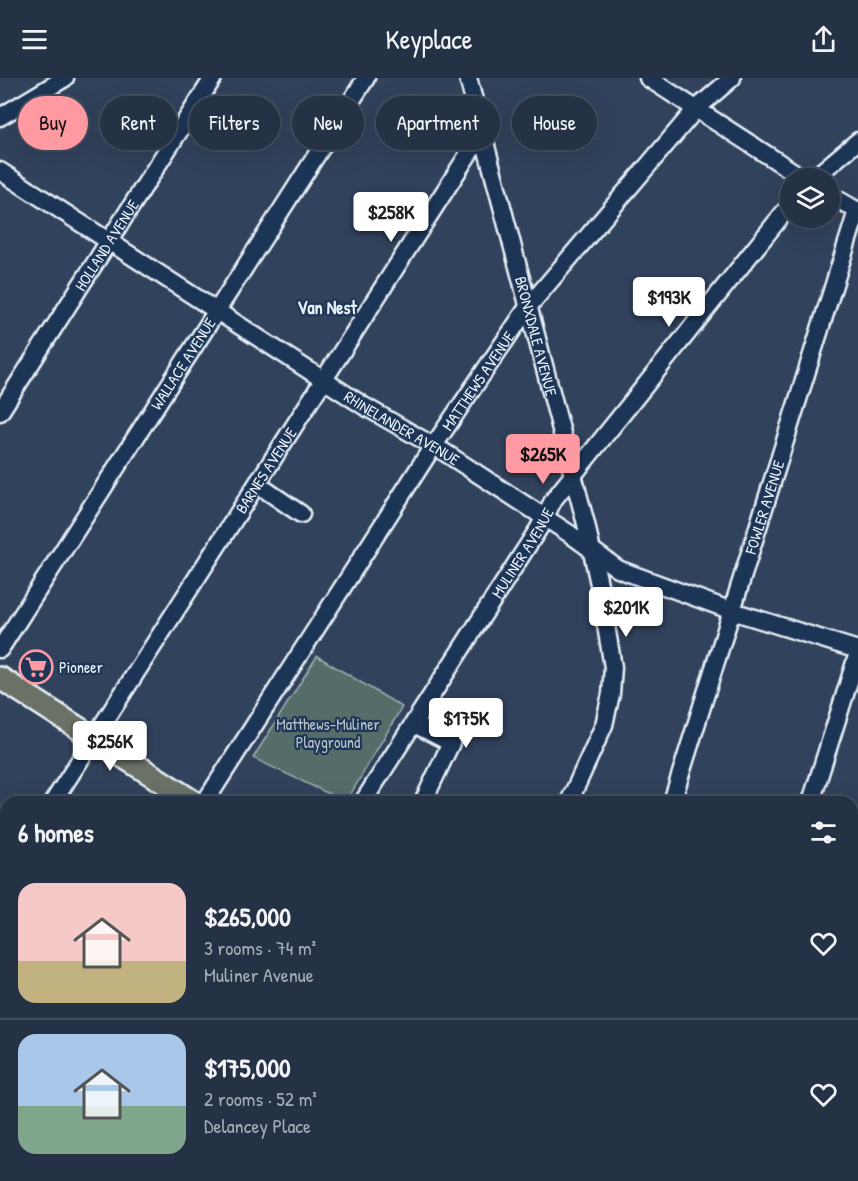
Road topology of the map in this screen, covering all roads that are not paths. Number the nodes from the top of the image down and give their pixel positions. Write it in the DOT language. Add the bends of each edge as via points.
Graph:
graph roads {
  1 [pos="65,78"];
  2 [pos="213,78"];
  3 [pos="366,78"];
  4 [pos="468,78"];
  5 [pos="648,78"];
  6 [pos="732,78"];
  7 [pos="473,96"];
  8 [pos="695,110"];
  9 [pos="0,117"];
  10 [pos="858,141"];
  11 [pos="471,150"];
  12 [pos="487,150"];
  13 [pos="787,168"];
  14 [pos="826,168"];
  15 [pos="0,173"];
  16 [pos="840,201"];
  17 [pos="857,211"];
  18 [pos="780,217"];
  19 [pos="109,242"];
  20 [pos="528,307"];
  21 [pos="217,311"];
  22 [pos="324,380"];
  23 [pos="0,412"];
  24 [pos="434,446"];
  25 [pos="574,473"];
  26 [pos="257,484"];
  27 [pos="301,514"];
  28 [pos="544,517"];
  29 [pos="593,551"];
  30 [pos="732,611"];
  31 [pos="0,649"];
  32 [pos="858,651"];
  33 [pos="0,678"];
  34 [pos="414,724"];
  35 [pos="94,738"];
  36 [pos="57,796"];
  37 [pos="185,796"];
  38 [pos="209,796"];
  39 [pos="367,796"];
  40 [pos="426,796"];
  41 [pos="571,796"];
  42 [pos="674,796"];
  43 [pos="813,796"];
  1 -- 9 [label="street"];
  2 -- 19 [label="street, HOLLAND AVENUE"];
  3 -- 21 [label="street, WALLACE AVENUE"];
  4 -- 7 [label="street, BRONXDALE AVENUE"];
  5 -- 8 [label="street"];
  6 -- 8 [label="street, MATTHEWS AVENUE"];
  8 -- 13 [label="street"];
  8 -- 20 [label="street, MATTHEWS AVENUE"];
  10 -- 14 [label="street"];
  11 -- 22 [label="street, BARNES AVENUE"];
  12 -- 20 [label="street, BRONXDALE AVENUE"];
  15 -- 19 [label="street, RHINELANDER AVENUE"];
  16 -- 17 [label="street"];
  17 -- 30 [label="street, FOWLER AVENUE"];
  18 -- 25 [label="street, MULINER AVENUE"];
  19 -- 21 [label="street, RHINELANDER AVENUE"];
  19 -- 23 [label="street, HOLLAND AVENUE"];
  20 -- 24 [label="street, MATTHEWS AVENUE"];
  20 -- 25 [label="street, BRONXDALE AVENUE"];
  21 -- 22 [label="street, RHINELANDER AVENUE"];
  21 -- 31 [label="street, WALLACE AVENUE"];
  22 -- 24 [label="street, RHINELANDER AVENUE"];
  22 -- 26 [label="street, BARNES AVENUE"];
  24 -- 28 [label="street, RHINELANDER AVENUE"];
  24 -- 38 [label="street, MATTHEWS AVENUE"];
  25 -- 28 [label="street, MULINER AVENUE"];
  25 -- 29 [label="street, BRONXDALE AVENUE"];
  26 -- 27 [label="street"];
  26 -- 35 [label="street, BARNES AVENUE"];
  28 -- 29 [label="street, RHINELANDER AVENUE"];
  28 -- 34 [label="street, MULINER AVENUE"];
  29 -- 30 [label="street, RHINELANDER AVENUE" via="630,575"];
  29 -- 41 [label="street, BRONXDALE AVENUE" via="613,667 611,694 604,725"];
  30 -- 32 [label="street, RHINELANDER AVENUE"];
  30 -- 42 [label="street, FOWLER AVENUE"];
  32 -- 43 [label="street"];
  33 -- 35 [label="main road"];
  34 -- 39 [label="street, MULINER AVENUE"];
  34 -- 40 [label="street" via="450,743"];
  35 -- 36 [label="street, BARNES AVENUE"];
  35 -- 37 [label="main road"];
}
